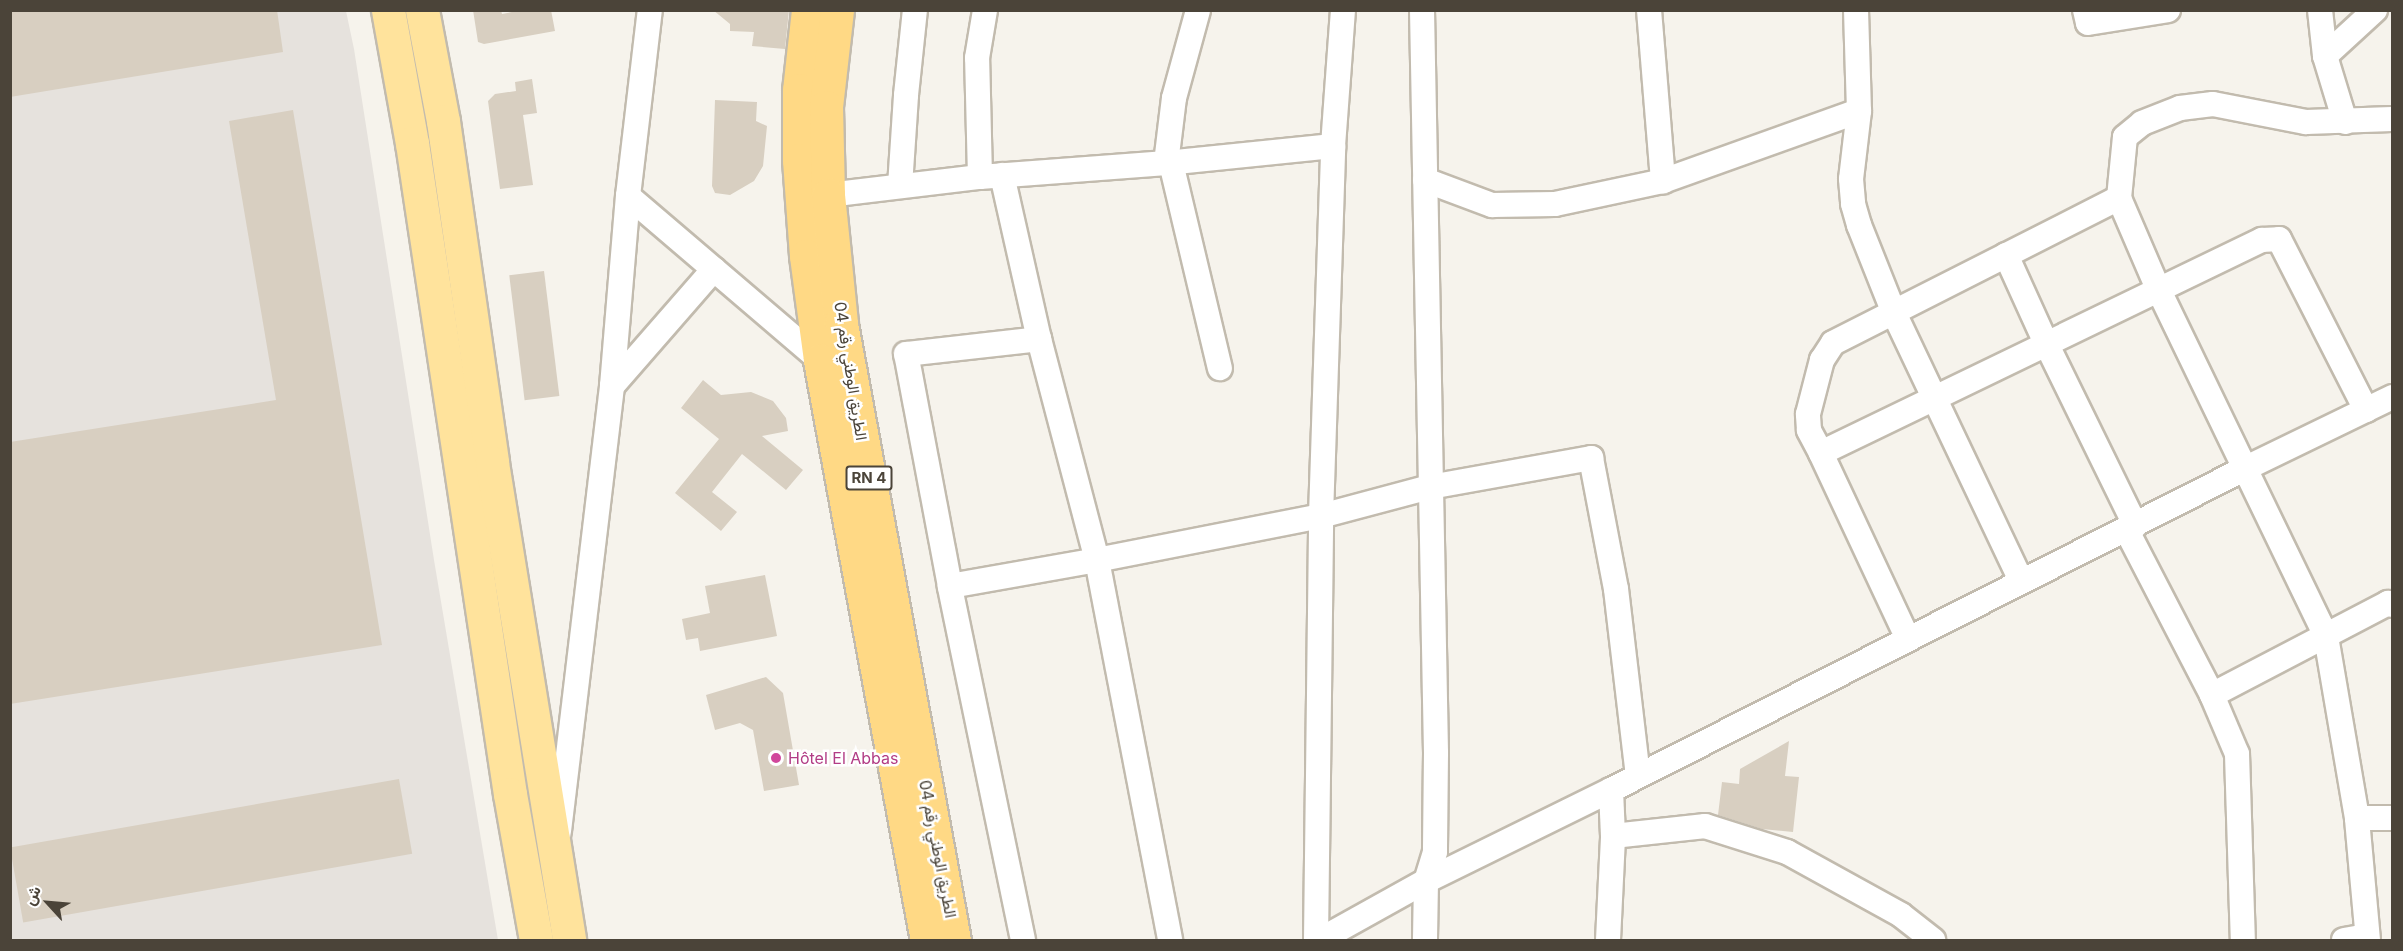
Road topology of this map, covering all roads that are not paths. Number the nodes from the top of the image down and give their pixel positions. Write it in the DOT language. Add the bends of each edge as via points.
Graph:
graph roads {
  1 [pos="388,10"];
  2 [pos="422,10"];
  3 [pos="650,10"];
  4 [pos="808,10"];
  5 [pos="837,10"];
  6 [pos="915,10"];
  7 [pos="985,10"];
  8 [pos="1198,10"];
  9 [pos="1343,10"];
  10 [pos="1422,10"];
  11 [pos="1649,10"];
  12 [pos="1856,10"];
  13 [pos="2085,10"];
  14 [pos="2168,10"];
  15 [pos="2320,10"];
  16 [pos="2375,10"];
  17 [pos="2325,57"];
  18 [pos="1859,111"];
  19 [pos="2392,119"];
  20 [pos="2345,122"];
  21 [pos="1333,146"];
  22 [pos="1168,163"];
  23 [pos="991,176"];
  24 [pos="1425,180"];
  25 [pos="1663,181"];
  26 [pos="900,186"];
  27 [pos="828,195"];
  28 [pos="628,196"];
  29 [pos="2120,198"];
  30 [pos="2006,255"];
  31 [pos="714,269"];
  32 [pos="2159,291"];
  33 [pos="1894,313"];
  34 [pos="1039,339"];
  35 [pos="2046,344"];
  36 [pos="820,360"];
  37 [pos="1220,368"];
  38 [pos="612,386"];
  39 [pos="2392,397"];
  40 [pos="1933,398"];
  41 [pos="2366,410"];
  42 [pos="1821,453"];
  43 [pos="2244,469"];
  44 [pos="1430,487"];
  45 [pos="1321,516"];
  46 [pos="2130,527"];
  47 [pos="1097,560"];
  48 [pos="2021,581"];
  49 [pos="950,585"];
  50 [pos="2392,604"];
  51 [pos="2326,636"];
  52 [pos="1908,639"];
  53 [pos="2212,695"];
  54 [pos="1638,776"];
  55 [pos="1611,790"];
  56 [pos="2357,818"];
  57 [pos="2392,818"];
  58 [pos="1613,836"];
  59 [pos="556,854"];
  60 [pos="1426,881"];
  61 [pos="2360,939"];
  62 [pos="536,940"];
  63 [pos="569,940"];
  64 [pos="927,940"];
  65 [pos="954,940"];
  66 [pos="1023,940"];
  67 [pos="1170,940"];
  68 [pos="1318,940"];
  69 [pos="1425,940"];
  70 [pos="1608,940"];
  71 [pos="1933,940"];
  72 [pos="2243,940"];
  1 -- 62 [label="main road"];
  2 -- 59 [label="main road" via="443,122 492,463"];
  3 -- 28 [label="street"];
  4 -- 36 [label="highway, الطريق الوطني رقم 04 / RN 4" via="799,90 799,160 806,256"];
  5 -- 27 [label="highway, الطريق الوطني رقم 04 / RN 4" via="826,107"];
  6 -- 26 [label="street"];
  7 -- 23 [label="street" via="977,58"];
  8 -- 22 [label="street" via="1174,98"];
  9 -- 21 [label="street"];
  10 -- 24 [label="street"];
  11 -- 25 [label="street"];
  12 -- 18 [label="street"];
  13 -- 14 [label="street" via="2088,23"];
  15 -- 17 [label="street"];
  16 -- 17 [label="street"];
  17 -- 20 [label="street"];
  18 -- 25 [label="street"];
  18 -- 33 [label="street" via="1851,179 1853,204"];
  19 -- 20 [label="street"];
  20 -- 29 [label="street" via="2306,122 2213,104 2180,108 2142,123 2125,137"];
  21 -- 22 [label="street"];
  21 -- 45 [label="street"];
  22 -- 23 [label="street"];
  22 -- 37 [label="street"];
  23 -- 26 [label="street"];
  23 -- 34 [label="street"];
  24 -- 25 [label="street" via="1492,205 1555,204"];
  24 -- 44 [label="street"];
  26 -- 27 [label="street"];
  27 -- 65 [label="highway, الطريق الوطني رقم 04 / RN 4" via="842,324"];
  28 -- 31 [label="street"];
  28 -- 38 [label="street"];
  29 -- 30 [label="street"];
  29 -- 32 [label="street"];
  30 -- 33 [label="street"];
  30 -- 35 [label="street"];
  31 -- 36 [label="street"];
  31 -- 38 [label="street"];
  32 -- 35 [label="street"];
  32 -- 41 [label="street" via="2262,240 2279,239"];
  32 -- 43 [label="street"];
  33 -- 40 [label="street"];
  33 -- 42 [label="street" via="1833,342 1822,360 1808,414 1809,430"];
  34 -- 47 [label="street"];
  34 -- 49 [label="street" via="906,354"];
  35 -- 40 [label="street"];
  35 -- 46 [label="street"];
  36 -- 64 [label="highway, الطريق الوطني رقم 04 / RN 4"];
  38 -- 59 [label="street"];
  39 -- 41 [label="street"];
  40 -- 42 [label="street"];
  40 -- 48 [label="street"];
  41 -- 43 [label="street"];
  42 -- 52 [label="street"];
  43 -- 46 [label="street"];
  43 -- 51 [label="street"];
  44 -- 45 [label="street"];
  44 -- 54 [label="street" via="1592,458 1616,589"];
  44 -- 60 [label="street" via="1436,852"];
  45 -- 47 [label="street"];
  45 -- 68 [label="street"];
  46 -- 48 [label="street"];
  46 -- 53 [label="street"];
  47 -- 49 [label="street"];
  47 -- 67 [label="street"];
  48 -- 52 [label="street"];
  49 -- 66 [label="street"];
  50 -- 51 [label="street"];
  51 -- 53 [label="street"];
  51 -- 56 [label="street"];
  52 -- 54 [label="street"];
  53 -- 72 [label="street" via="2237,754"];
  54 -- 55 [label="street"];
  55 -- 58 [label="street"];
  55 -- 60 [label="street"];
  56 -- 57 [label="street"];
  56 -- 61 [label="street"];
  58 -- 70 [label="street"];
  58 -- 71 [label="street" via="1705,826 1787,852 1901,915"];
  59 -- 63 [label="main road"];
  60 -- 68 [label="street"];
  60 -- 69 [label="street"];
}
